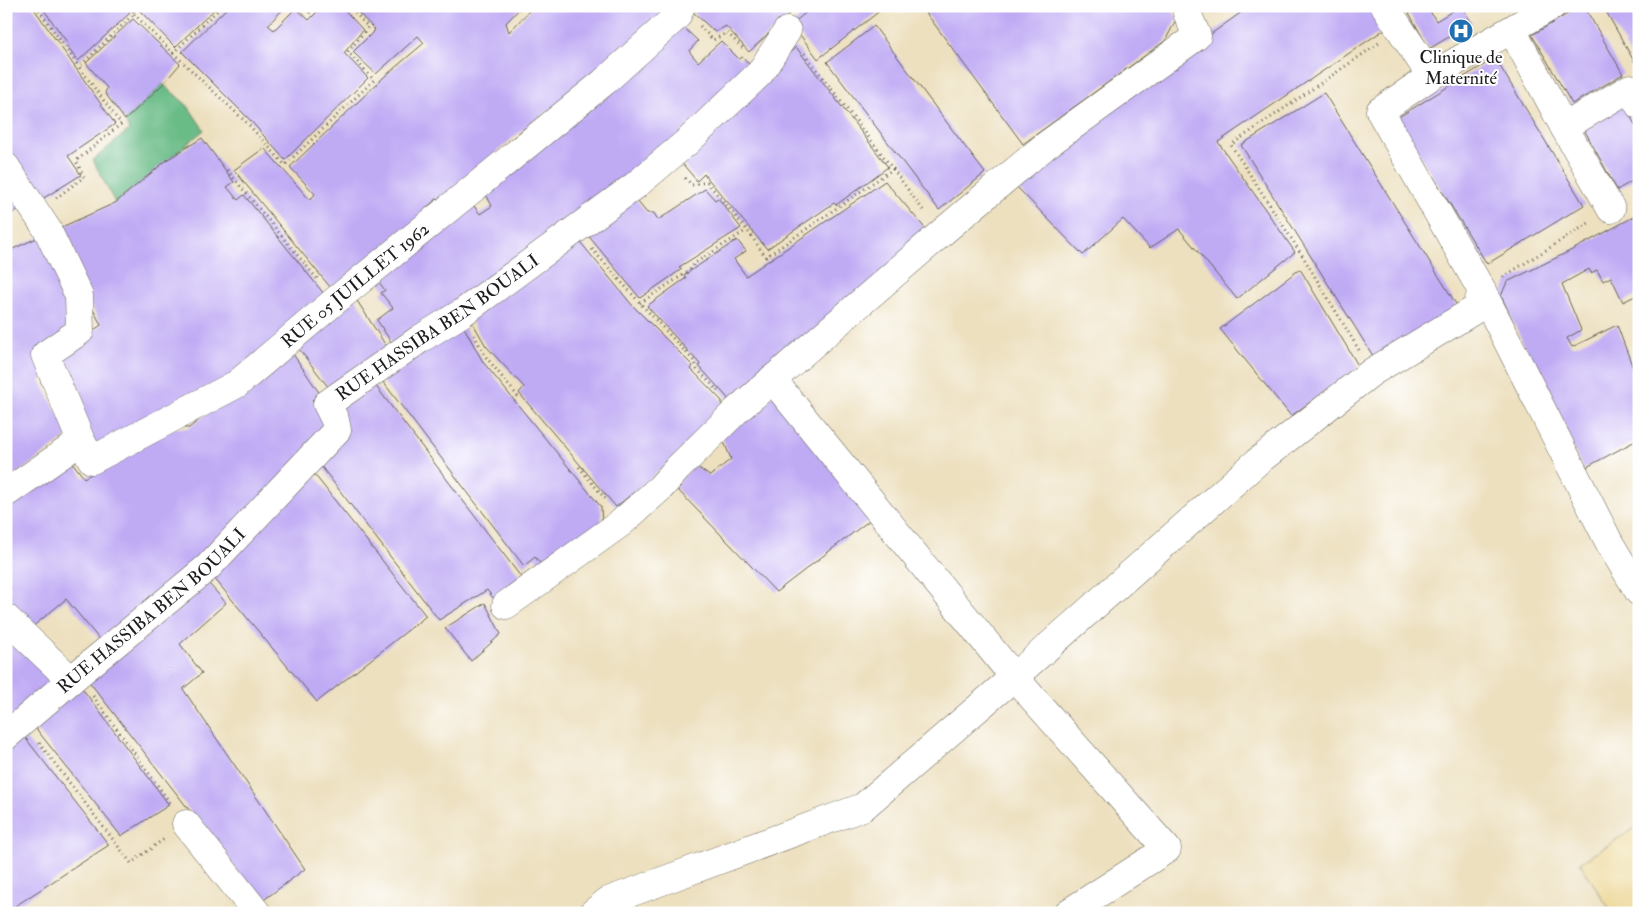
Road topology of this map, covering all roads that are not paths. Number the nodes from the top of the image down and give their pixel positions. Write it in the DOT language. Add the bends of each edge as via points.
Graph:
graph roads {
  1 [pos="1552,6"];
  2 [pos="1189,8"];
  3 [pos="688,13"];
  4 [pos="1392,17"];
  5 [pos="1512,30"];
  6 [pos="787,31"];
  7 [pos="1432,76"];
  8 [pos="1639,105"];
  9 [pos="1564,127"];
  10 [pos="6,167"];
  11 [pos="1611,209"];
  12 [pos="1482,291"];
  13 [pos="772,379"];
  14 [pos="81,441"];
  15 [pos="6,493"];
  16 [pos="1639,592"];
  17 [pos="506,605"];
  18 [pos="6,618"];
  19 [pos="74,677"];
  20 [pos="1014,677"];
  21 [pos="14,729"];
  22 [pos="186,824"];
  23 [pos="257,913"];
  24 [pos="593,913"];
  25 [pos="1068,913"];
  1 -- 5 [label="street"];
  2 -- 13 [label="street" via="1197,36 1045,146"];
  3 -- 14 [label="street, RUE 05 JUILLET 1962" via="677,16 604,82 237,384 92,460"];
  4 -- 7 [label="street"];
  5 -- 7 [label="street"];
  5 -- 9 [label="street"];
  6 -- 19 [label="street, RUE HASSIBA BEN BOUALI" via="760,73 636,185 462,313 327,404 337,430 208,567"];
  7 -- 12 [label="street" via="1380,111"];
  8 -- 9 [label="street" via="1630,88"];
  9 -- 11 [label="street"];
  10 -- 14 [label="street" via="47,229 79,296 80,331 45,355"];
  12 -- 16 [label="street" via="1610,544"];
  12 -- 20 [label="street" via="1476,309 1372,372 1257,462"];
  13 -- 17 [label="street" via="621,523"];
  13 -- 20 [label="street"];
  14 -- 15 [label="street"];
  18 -- 19 [label="street"];
  19 -- 21 [label="street, RUE HASSIBA BEN BOUALI"];
  20 -- 24 [label="street" via="863,807 608,901"];
  20 -- 25 [label="street" via="1167,849"];
  22 -- 23 [label="street"];
}
